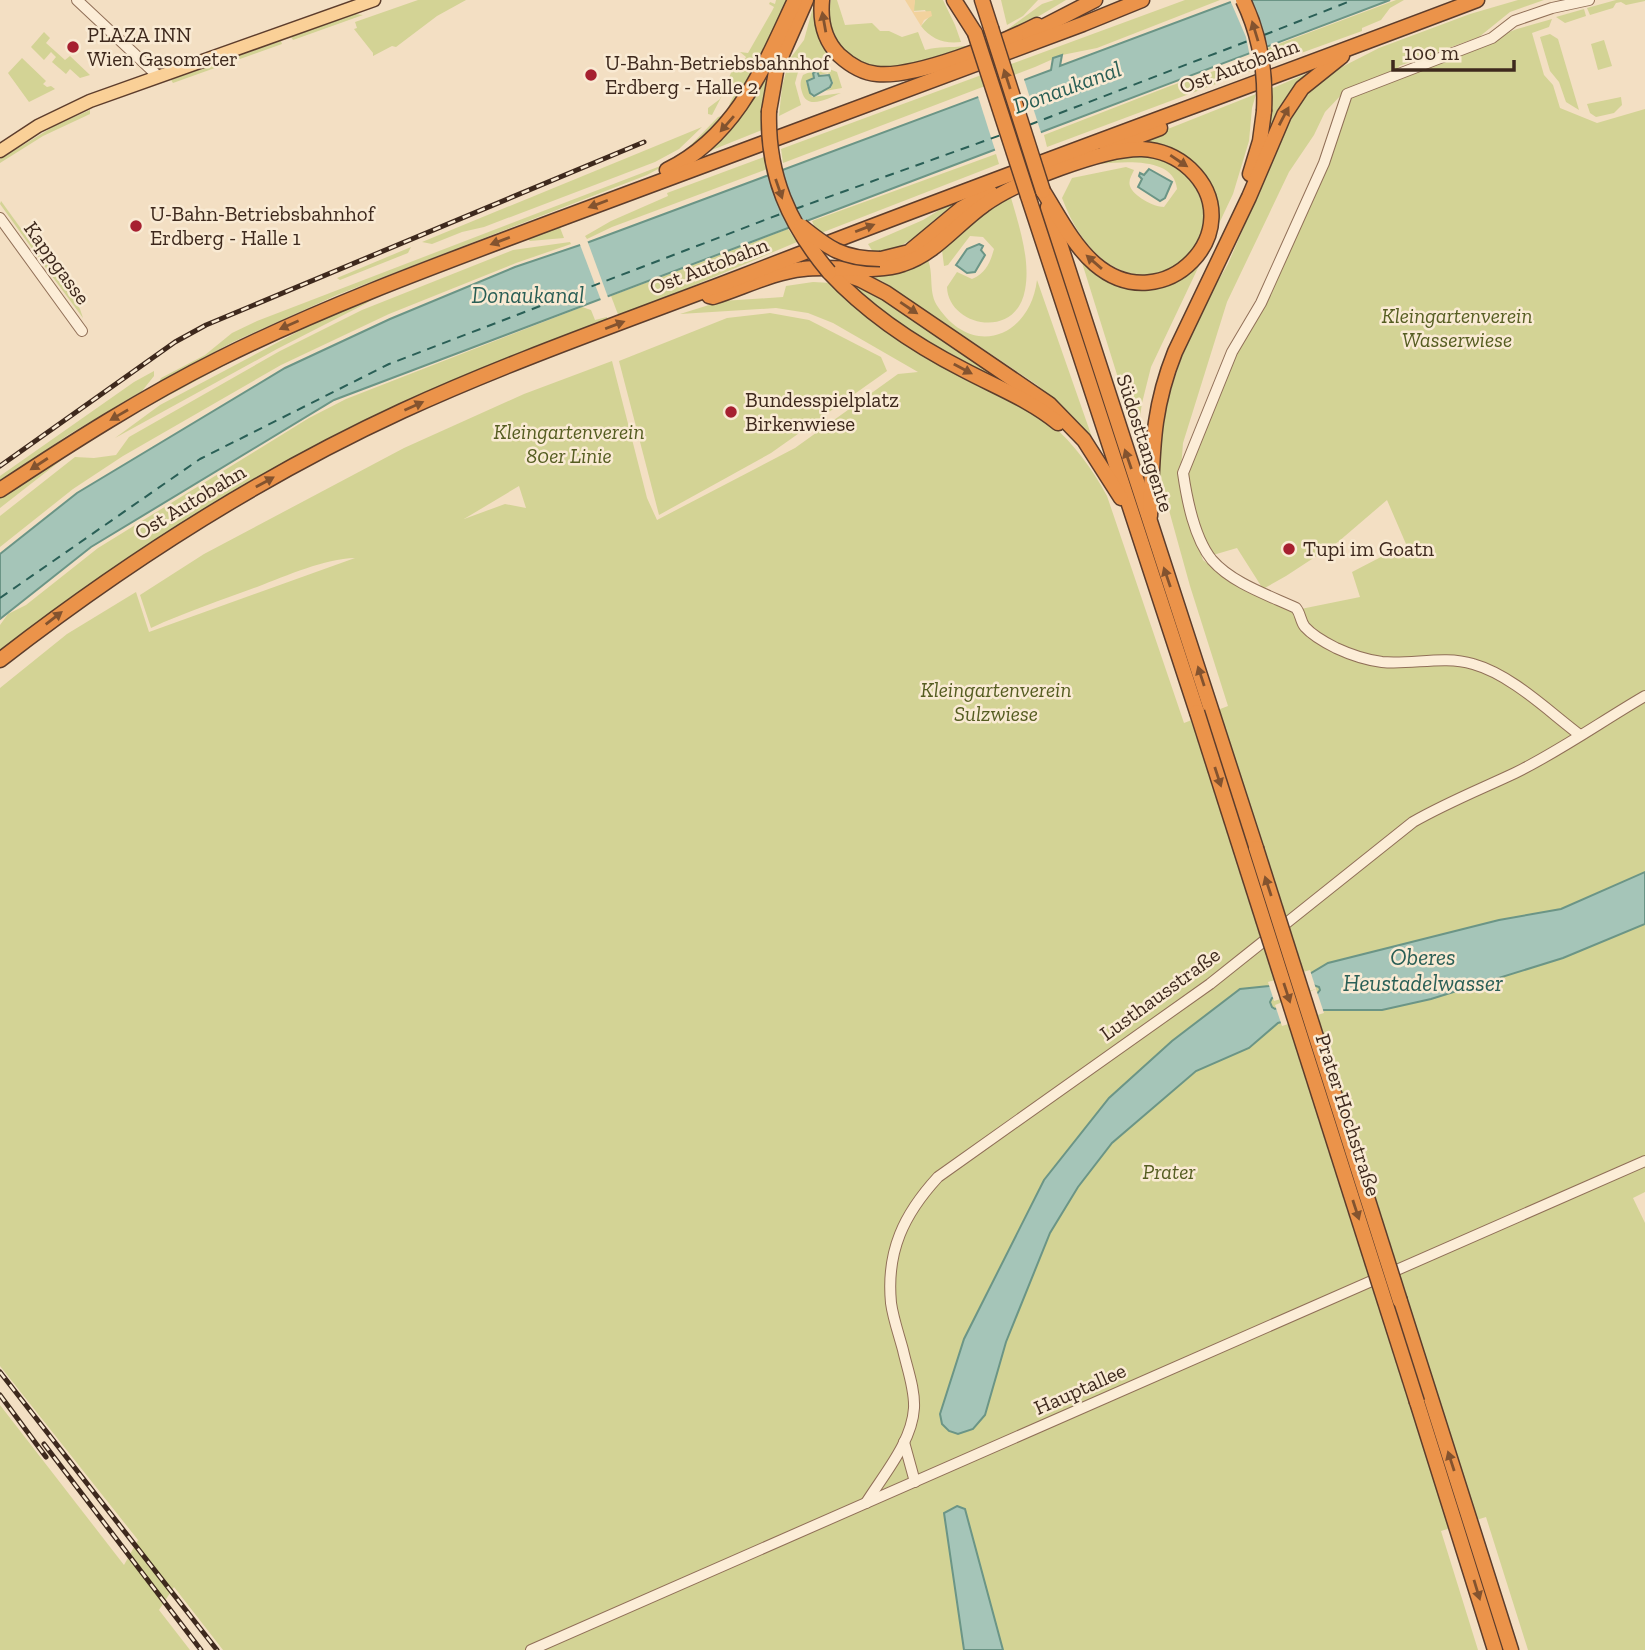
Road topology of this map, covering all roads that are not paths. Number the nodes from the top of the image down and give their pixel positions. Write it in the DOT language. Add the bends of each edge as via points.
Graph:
graph roads {
  1 [pos="78,0"];
  2 [pos="374,0"];
  3 [pos="795,0"];
  4 [pos="806,0"];
  5 [pos="822,0"];
  6 [pos="954,0"];
  7 [pos="965,0"];
  8 [pos="982,0"];
  9 [pos="1078,0"];
  10 [pos="1095,0"];
  11 [pos="1142,0"];
  12 [pos="1243,0"];
  13 [pos="1476,0"];
  14 [pos="1589,0"];
  15 [pos="975,33"];
  16 [pos="1357,45"];
  17 [pos="158,76"];
  18 [pos="1252,84"];
  19 [pos="0,151"];
  20 [pos="1043,191"];
  21 [pos="631,192"];
  22 [pos="790,216"];
  23 [pos="0,218"];
  24 [pos="826,268"];
  25 [pos="698,293"];
  26 [pos="82,331"];
  27 [pos="1090,453"];
  28 [pos="0,490"];
  29 [pos="1133,517"];
  30 [pos="1150,524"];
  31 [pos="0,660"];
  32 [pos="1645,696"];
  33 [pos="1204,709"];
  34 [pos="1580,735"];
  35 [pos="1645,1161"];
  36 [pos="904,1443"];
  37 [pos="915,1482"];
  38 [pos="866,1503"];
  39 [pos="1465,1529"];
  40 [pos="531,1650"];
  41 [pos="1496,1650"];
  42 [pos="1511,1650"];
  1 -- 17 [label="street"];
  2 -- 17 [label="main road"];
  3 -- 21 [label="highway, one-way" via="732,118 688,159 635,184"];
  4 -- 22 [label="highway, one-way, bridge" via="777,66 769,111 773,172"];
  9 -- 5 [label="highway, one-way" via="1021,33 930,66 885,74 860,69 836,52 823,24"];
  6 -- 15 [label="highway"];
  7 -- 15 [label="highway"];
  20 -- 8 [label="highway, Südosttangente, one-way, bridge"];
  10 -- 21 [label="highway" via="1035,32 861,97"];
  11 -- 21 [label="highway"];
  30 -- 12 [label="highway, one-way, bridge" via="1144,462 1149,398 1168,346 1249,178 1260,141 1262,61"];
  13 -- 16 [label="highway, Ost Autobahn"];
  14 -- 34 [label="street" via="1514,21 1492,38 1346,94 1324,163 1261,303 1231,352 1184,473 1193,516 1208,554 1228,574 1296,608 1305,627 1318,637 1359,658 1457,661 1488,668"];
  15 -- 29 [label="highway, Südosttangente, bridge"];
  16 -- 18 [label="highway, Ost Autobahn"];
  30 -- 16 [label="highway, one-way" via="1155,417 1175,352 1284,115 1302,88"];
  17 -- 19 [label="main road" via="76,107"];
  18 -- 22 [label="highway, bridge" via="1242,95 984,195 909,252 880,259 851,257 832,250"];
  25 -- 18 [label="highway, Ost Autobahn, one-way"];
  24 -- 20 [label="highway, one-way" via="903,265 1013,187 1096,157 1130,150 1163,153 1192,170 1209,202 1210,228 1186,269 1156,283 1132,282 1108,273 1086,256"];
  30 -- 20 [label="highway, Südosttangente, one-way"];
  21 -- 28 [label="highway, one-way" via="400,279 216,360"];
  22 -- 27 [label="highway, one-way, bridge" via="817,258 846,290 901,334 1041,410"];
  23 -- 26 [label="street, Kappgasse"];
  24 -- 25 [label="highway" via="790,271 713,297"];
  24 -- 27 [label="highway, one-way" via="873,285 1021,384 1061,415"];
  31 -- 25 [label="highway, Ost Autobahn, one-way" via="149,551 304,460 454,388"];
  27 -- 29 [label="highway"];
  29 -- 33 [label="highway, Südosttangente"];
  33 -- 30 [label="highway, Südosttangente, one-way"];
  32 -- 34 [label="street, Lusthausstraße"];
  33 -- 39 [label="highway, Prater Hochstraße, bridge"];
  34 -- 36 [label="street, Lusthausstraße" via="1413,822 1210,984 938,1177 904,1222 892,1263 891,1304 915,1406"];
  35 -- 37 [label="street, Hauptallee"];
  36 -- 37 [label="street"];
  36 -- 38 [label="street, Lusthausstraße"];
  37 -- 38 [label="street, Hauptallee"];
  38 -- 40 [label="street, Hauptallee"];
  39 -- 41 [label="highway, one-way"];
  39 -- 42 [label="highway"];
}
